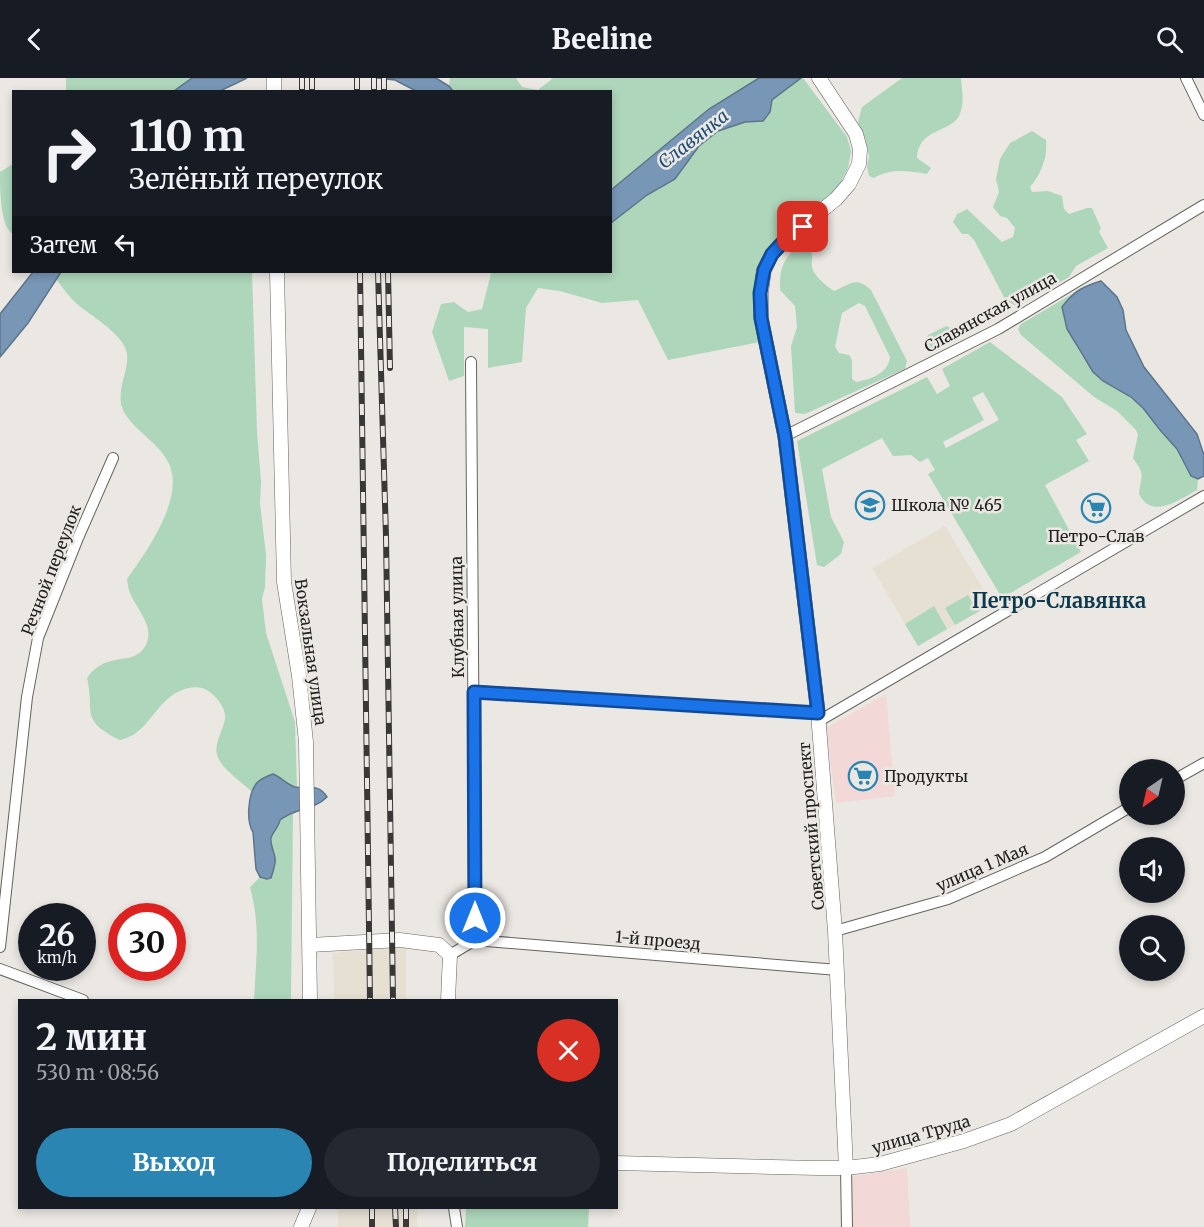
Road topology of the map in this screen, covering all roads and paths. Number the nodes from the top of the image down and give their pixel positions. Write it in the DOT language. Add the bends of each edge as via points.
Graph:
graph roads {
  1 [pos="1186,78"];
  2 [pos="820,80"];
  3 [pos="1204,115"];
  4 [pos="1204,205"];
  5 [pos="278,273"];
  6 [pos="471,362"];
  7 [pos="785,436"];
  8 [pos="113,458"];
  9 [pos="1204,496"];
  10 [pos="474,692"];
  11 [pos="818,717"];
  12 [pos="1204,763"];
  13 [pos="1185,774"];
  14 [pos="1119,813"];
  15 [pos="835,931"];
  16 [pos="475,940"];
  17 [pos="310,945"];
  18 [pos="0,947"];
  19 [pos="450,955"];
  20 [pos="0,969"];
  21 [pos="838,970"];
  22 [pos="80,999"];
  23 [pos="310,999"];
  24 [pos="448,999"];
  25 [pos="1204,1016"];
  26 [pos="618,1163"];
  27 [pos="846,1168"];
  28 [pos="309,1209"];
  29 [pos="454,1209"];
  30 [pos="303,1225"];
  31 [pos="456,1227"];
  32 [pos="847,1227"];
  1 -- 3 [label="street"];
  2 -- 7 [label="street, Советский проспект" via="856,134 859,164 836,199 784,241 764,270 761,318"];
  4 -- 7 [label="street, Славянская улица" via="998,329"];
  5 -- 17 [label="street, Вокзальная улица" via="284,582 303,706"];
  6 -- 10 [label="street, Клубная улица"];
  7 -- 11 [label="street, Советский проспект"];
  8 -- 18 [label="street, Речной переулок" via="38,638 27,697"];
  9 -- 11 [label="street"];
  10 -- 11 [label="street"];
  10 -- 16 [label="street, Клубная улица"];
  11 -- 15 [label="street, Советский проспект"];
  12 -- 13 [label="street"];
  14 -- 15 [label="street, улица 1 Мая" via="1045,857 948,899"];
  15 -- 21 [label="street, Советский проспект"];
  16 -- 19 [label="street"];
  16 -- 21 [label="street, 1-й проезд"];
  17 -- 19 [label="street" via="409,941 439,945"];
  17 -- 23 [label="street, Вокзальная улица"];
  19 -- 24 [label="street"];
  20 -- 22 [label="street"];
  21 -- 27 [label="street, Советский проспект"];
  25 -- 27 [label="street, улица Труда" via="1011,1124 880,1164"];
  26 -- 27 [label="street, улица Труда"];
  27 -- 32 [label="street, Советский проспект"];
  28 -- 30 [label="street"];
  29 -- 31 [label="street"];
}
